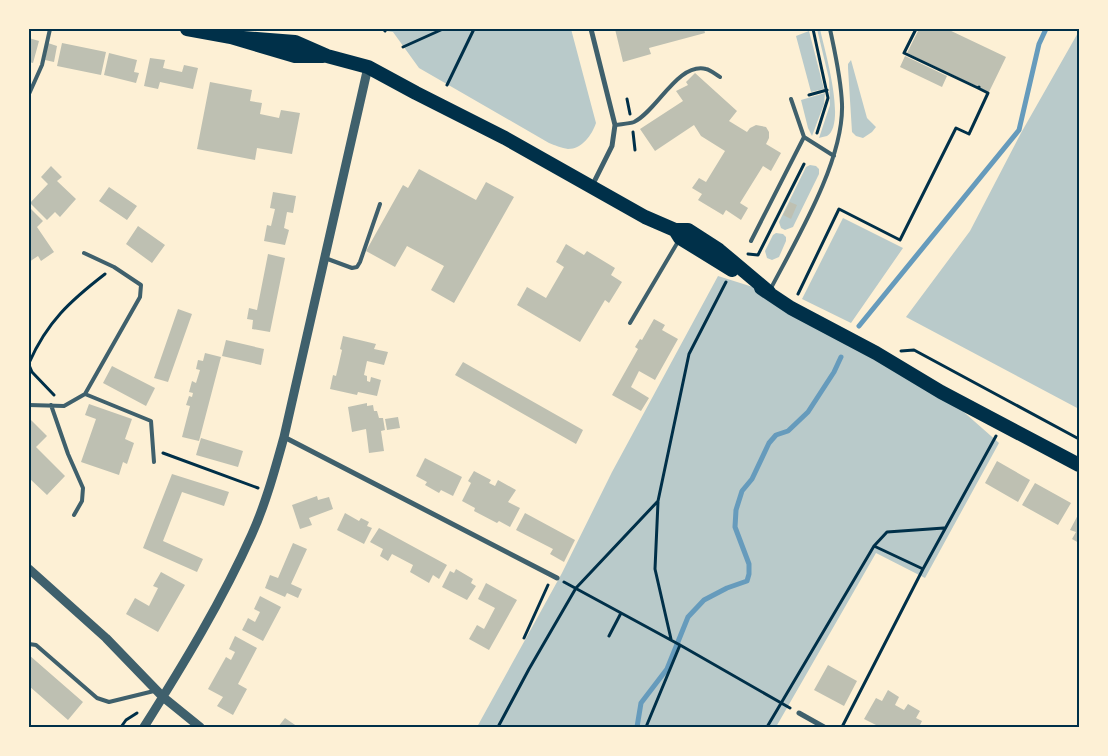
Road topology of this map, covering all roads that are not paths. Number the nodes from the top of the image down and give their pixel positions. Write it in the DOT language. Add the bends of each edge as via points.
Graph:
graph roads {
  1 [pos="50,29"];
  2 [pos="187,29"];
  3 [pos="591,29"];
  4 [pos="830,29"];
  5 [pos="368,67"];
  6 [pos="720,77"];
  7 [pos="29,94"];
  8 [pos="791,99"];
  9 [pos="615,125"];
  10 [pos="804,138"];
  11 [pos="834,156"];
  12 [pos="591,186"];
  13 [pos="380,204"];
  14 [pos="677,234"];
  15 [pos="751,241"];
  16 [pos="84,253"];
  17 [pos="325,258"];
  18 [pos="769,292"];
  19 [pos="630,323"];
  20 [pos="85,394"];
  21 [pos="29,405"];
  22 [pos="51,406"];
  23 [pos="284,436"];
  24 [pos="154,462"];
  25 [pos="1079,465"];
  26 [pos="74,515"];
  27 [pos="29,570"];
  28 [pos="555,577"];
  29 [pos="29,644"];
  30 [pos="160,693"];
  31 [pos="799,713"];
  32 [pos="144,727"];
  33 [pos="200,727"];
  34 [pos="824,727"];
  1 -- 7 [label="lane" via="42,65"];
  2 -- 5 [label="highway" via="231,37 296,42 327,56"];
  3 -- 9 [label="street"];
  4 -- 11 [label="lane" via="842,105"];
  5 -- 12 [label="highway"];
  5 -- 17 [label="street"];
  6 -- 9 [label="lane" via="706,69 691,70 634,122"];
  8 -- 10 [label="lane"];
  9 -- 12 [label="street" via="612,146"];
  10 -- 11 [label="lane"];
  10 -- 15 [label="lane"];
  11 -- 18 [label="lane"];
  12 -- 14 [label="highway"];
  13 -- 17 [label="lane" via="357,267"];
  14 -- 18 [label="highway"];
  14 -- 19 [label="lane"];
  16 -- 20 [label="lane" via="141,285 140,297"];
  17 -- 23 [label="street"];
  18 -- 25 [label="highway" via="791,308 941,392"];
  20 -- 22 [label="lane" via="64,406"];
  20 -- 24 [label="lane" via="151,421"];
  21 -- 22 [label="lane"];
  22 -- 26 [label="lane" via="83,488 82,501"];
  23 -- 28 [label="street"];
  23 -- 30 [label="street" via="253,534 220,598"];
  27 -- 30 [label="street" via="106,638"];
  29 -- 30 [label="lane" via="36,645 97,698 109,702"];
  30 -- 32 [label="street"];
  30 -- 33 [label="street"];
  31 -- 34 [label="street"];
}
